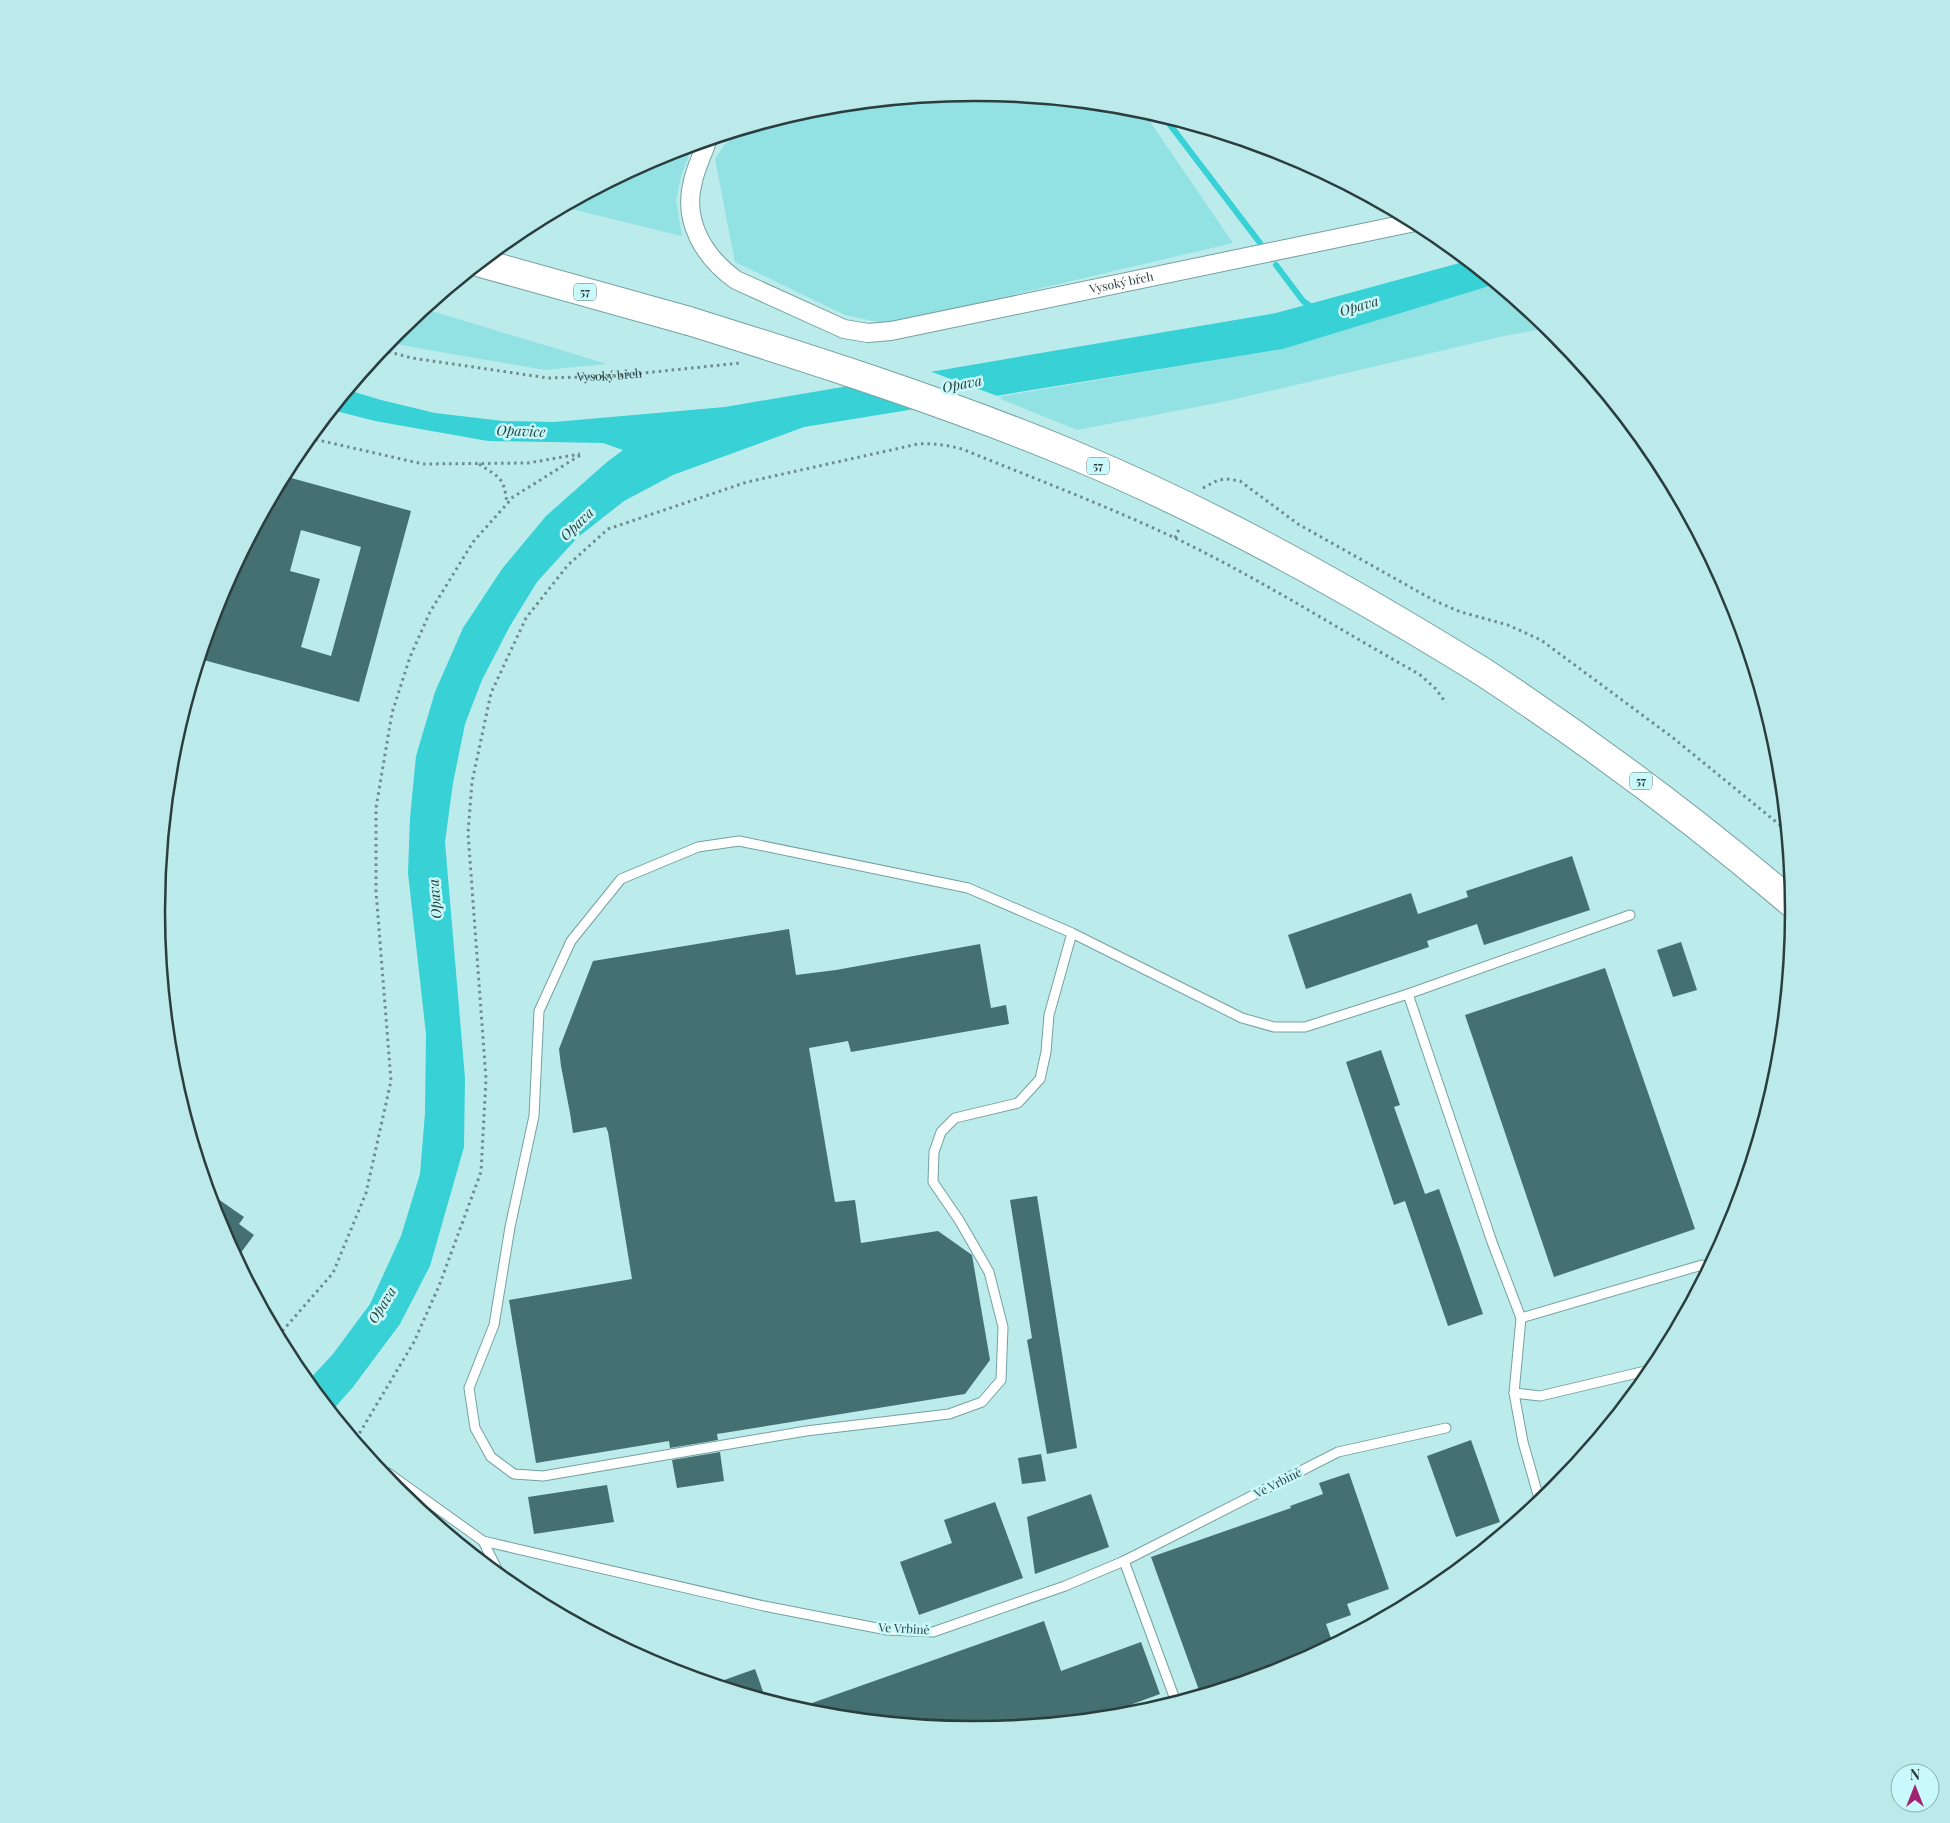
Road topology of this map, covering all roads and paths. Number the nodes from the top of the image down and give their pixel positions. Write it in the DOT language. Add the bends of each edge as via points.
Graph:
graph roads {
  1 [pos="705,148"];
  2 [pos="1403,224"];
  3 [pos="487,265"];
  4 [pos="390,352"];
  5 [pos="744,362"];
  6 [pos="316,440"];
  7 [pos="478,463"];
  8 [pos="1198,492"];
  9 [pos="507,504"];
  10 [pos="1182,522"];
  11 [pos="1175,538"];
  12 [pos="1446,703"];
  13 [pos="1780,825"];
  14 [pos="1785,897"];
  15 [pos="1630,915"];
  16 [pos="1072,933"];
  17 [pos="1408,994"];
  18 [pos="1703,1268"];
  19 [pos="1521,1318"];
  20 [pos="282,1331"];
  21 [pos="1642,1372"];
  22 [pos="1514,1393"];
  23 [pos="1446,1428"];
  24 [pos="359,1438"];
  25 [pos="402,1484"];
  26 [pos="1538,1494"];
  27 [pos="483,1541"];
  28 [pos="1124,1561"];
  29 [pos="494,1562"];
  30 [pos="1174,1697"];
  1 -- 2 [label="street, Vysoký břeh" via="692,183 690,199 694,228 707,254 736,280 827,322 862,332 891,331"];
  3 -- 14 [label="main road, 57, bridge" via="689,322 910,392 1000,425 1206,515 1398,619 1480,670 1619,765 1691,819"];
  4 -- 5 [label="path, Vysoký břeh" via="548,378 615,376"];
  6 -- 7 [label="path" via="423,464"];
  7 -- 9 [label="path" via="502,479"];
  7 -- 9 [label="path" via="528,463 582,454"];
  8 -- 13 [label="path" via="1218,480 1240,481 1298,524 1435,601 1508,625 1541,640 1672,737"];
  9 -- 20 [label="path" via="473,542 430,612 410,656 392,713 376,808 376,891 391,1081 366,1193 333,1274"];
  10 -- 11 [label="path"];
  11 -- 12 [label="path" via="1249,575 1419,674"];
  11 -- 24 [label="path" via="962,449 933,443 747,482 608,529 568,566 526,618 491,693 472,782 468,833 486,1079 481,1172 439,1286 414,1342"];
  15 -- 17 [label="lane"];
  16 -- 16 [label="lane" via="968,888 739,841 698,847 621,879 571,941 539,1010 534,1116 510,1227 494,1325 469,1388 476,1428 490,1457 514,1474 543,1476 806,1430 949,1414 982,1402 1002,1380 1003,1327 989,1272 960,1220 933,1182 934,1152 941,1132 955,1118 1018,1103 1040,1079 1049,1015"];
  16 -- 17 [label="lane" via="1242,1018 1274,1028 1305,1027"];
  17 -- 19 [label="lane"];
  18 -- 19 [label="lane" via="1702,1265"];
  19 -- 22 [label="lane"];
  21 -- 22 [label="lane" via="1540,1396"];
  22 -- 26 [label="lane"];
  23 -- 28 [label="lane, Ve Vrbině" via="1338,1452"];
  25 -- 27 [label="lane, Ve Vrbině"];
  27 -- 28 [label="lane, Ve Vrbině" via="764,1606 887,1630 933,1632 1057,1589"];
  27 -- 29 [label="lane"];
  28 -- 30 [label="lane"];
}
